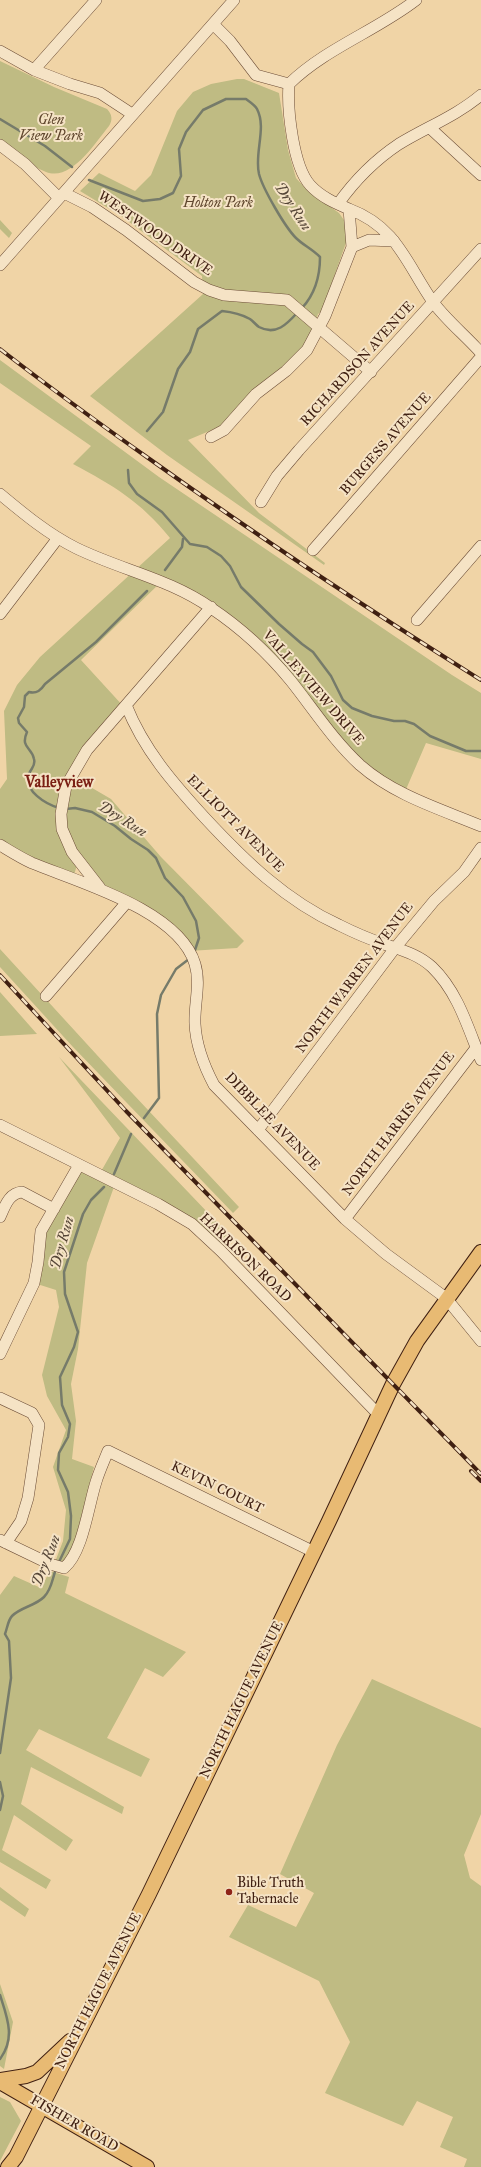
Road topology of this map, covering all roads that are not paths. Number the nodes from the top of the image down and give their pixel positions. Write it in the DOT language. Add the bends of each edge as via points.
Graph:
graph roads {
  1 [pos="96,0"];
  2 [pos="234,0"];
  3 [pos="416,0"];
  4 [pos="213,24"];
  5 [pos="0,51"];
  6 [pos="34,70"];
  7 [pos="289,84"];
  8 [pos="481,95"];
  9 [pos="132,114"];
  10 [pos="430,128"];
  11 [pos="0,145"];
  12 [pos="481,175"];
  13 [pos="61,196"];
  14 [pos="338,204"];
  15 [pos="349,209"];
  16 [pos="394,241"];
  17 [pos="352,247"];
  18 [pos="481,249"];
  19 [pos="0,265"];
  20 [pos="434,303"];
  21 [pos="319,327"];
  22 [pos="481,353"];
  23 [pos="481,357"];
  24 [pos="371,372"];
  25 [pos="211,438"];
  26 [pos="0,494"];
  27 [pos="261,502"];
  28 [pos="58,538"];
  29 [pos="481,546"];
  30 [pos="313,550"];
  31 [pos="210,607"];
  32 [pos="0,614"];
  33 [pos="417,620"];
  34 [pos="126,705"];
  35 [pos="481,826"];
  36 [pos="0,845"];
  37 [pos="481,848"];
  38 [pos="100,888"];
  39 [pos="126,902"];
  40 [pos="396,948"];
  41 [pos="46,996"];
  42 [pos="476,1048"];
  43 [pos="481,1060"];
  44 [pos="0,1125"];
  45 [pos="258,1130"];
  46 [pos="79,1165"];
  47 [pos="54,1209"];
  48 [pos="0,1217"];
  49 [pos="345,1219"];
  50 [pos="481,1252"];
  51 [pos="446,1298"];
  52 [pos="481,1341"];
  53 [pos="0,1354"];
  54 [pos="0,1398"];
  55 [pos="379,1415"];
  56 [pos="3,1541"];
  57 [pos="314,1552"];
  58 [pos="78,2032"];
  59 [pos="0,2081"];
  60 [pos="41,2106"];
  61 [pos="13,2164"];
  62 [pos="147,2167"];
  1 -- 6 [label="street"];
  2 -- 4 [label="street"];
  3 -- 7 [label="street" via="402,11 315,62"];
  4 -- 7 [label="street" via="230,40 256,75"];
  4 -- 9 [label="street"];
  5 -- 6 [label="street"];
  6 -- 9 [label="street" via="100,94"];
  7 -- 14 [label="street" via="289,116 299,166 310,185 328,200"];
  8 -- 10 [label="street"];
  9 -- 13 [label="street"];
  10 -- 12 [label="street"];
  10 -- 14 [label="street" via="381,157 358,178"];
  11 -- 13 [label="street, WESTWOOD DRIVE"];
  13 -- 19 [label="street"];
  13 -- 21 [label="street, WESTWOOD DRIVE" via="92,207 194,282 209,290 224,295 287,300"];
  14 -- 15 [label="street"];
  15 -- 16 [label="street" via="376,222"];
  15 -- 17 [label="street"];
  16 -- 17 [label="street" via="369,240"];
  16 -- 20 [label="street"];
  17 -- 21 [label="street"];
  18 -- 20 [label="street, RICHARDSON AVENUE"];
  20 -- 22 [label="street"];
  20 -- 24 [label="street, RICHARDSON AVENUE"];
  21 -- 24 [label="street, WESTWOOD DRIVE"];
  21 -- 25 [label="street" via="299,359 256,394 224,430"];
  23 -- 30 [label="street, BURGESS AVENUE"];
  24 -- 27 [label="street, RICHARDSON AVENUE" via="277,476"];
  26 -- 28 [label="street, VALLEYVIEW DRIVE" via="33,522"];
  28 -- 31 [label="street, VALLEYVIEW DRIVE" via="96,556 162,581"];
  28 -- 32 [label="street"];
  29 -- 33 [label="street"];
  31 -- 34 [label="street"];
  31 -- 35 [label="street, VALLEYVIEW DRIVE" via="246,634 269,657 331,733 367,770 404,794"];
  34 -- 38 [label="street" via="79,761 66,786 62,809 62,829 69,846 78,862"];
  34 -- 40 [label="street, ELLIOTT AVENUE" via="139,734 160,767 219,834 250,863 276,886 320,916"];
  36 -- 38 [label="street, DIBBLEE AVENUE" via="31,862"];
  37 -- 40 [label="street, NORTH WARREN AVENUE" via="464,872 434,901"];
  38 -- 39 [label="street, DIBBLEE AVENUE"];
  39 -- 41 [label="street"];
  39 -- 45 [label="street, DIBBLEE AVENUE" via="166,927 189,951 198,977 195,1025 203,1064 214,1084"];
  40 -- 42 [label="street, ELLIOTT AVENUE" via="418,956 449,986"];
  40 -- 45 [label="street, NORTH WARREN AVENUE"];
  42 -- 43 [label="street, ELLIOTT AVENUE"];
  42 -- 49 [label="street, NORTH HARRIS AVENUE"];
  44 -- 46 [label="street, HARRISON ROAD"];
  45 -- 49 [label="street, DIBBLEE AVENUE"];
  46 -- 47 [label="street"];
  46 -- 55 [label="street, HARRISON ROAD" via="192,1224"];
  47 -- 48 [label="street" via="22,1192 12,1196"];
  47 -- 53 [label="street" via="41,1231 34,1283"];
  49 -- 51 [label="street, DIBBLEE AVENUE" via="386,1254"];
  50 -- 51 [label="main road, NORTH HAGUE AVENUE"];
  51 -- 52 [label="street, DIBBLEE AVENUE"];
  51 -- 55 [label="main road, NORTH HAGUE AVENUE" via="417,1341"];
  54 -- 56 [label="street" via="32,1413 39,1425 28,1498 21,1521"];
  55 -- 57 [label="main road, NORTH HAGUE AVENUE"];
  56 -- 57 [label="street, KEVIN COURT" via="50,1564 64,1568 77,1548 108,1450"];
  57 -- 58 [label="main road, NORTH HAGUE AVENUE" via="149,1894"];
  58 -- 59 [label="main road" via="37,2072"];
  58 -- 60 [label="main road, NORTH HAGUE AVENUE"];
  59 -- 60 [label="main road, FISHER ROAD"];
  60 -- 61 [label="main road, NORTH HAGUE AVENUE"];
  60 -- 62 [label="main road, FISHER ROAD"];
}
